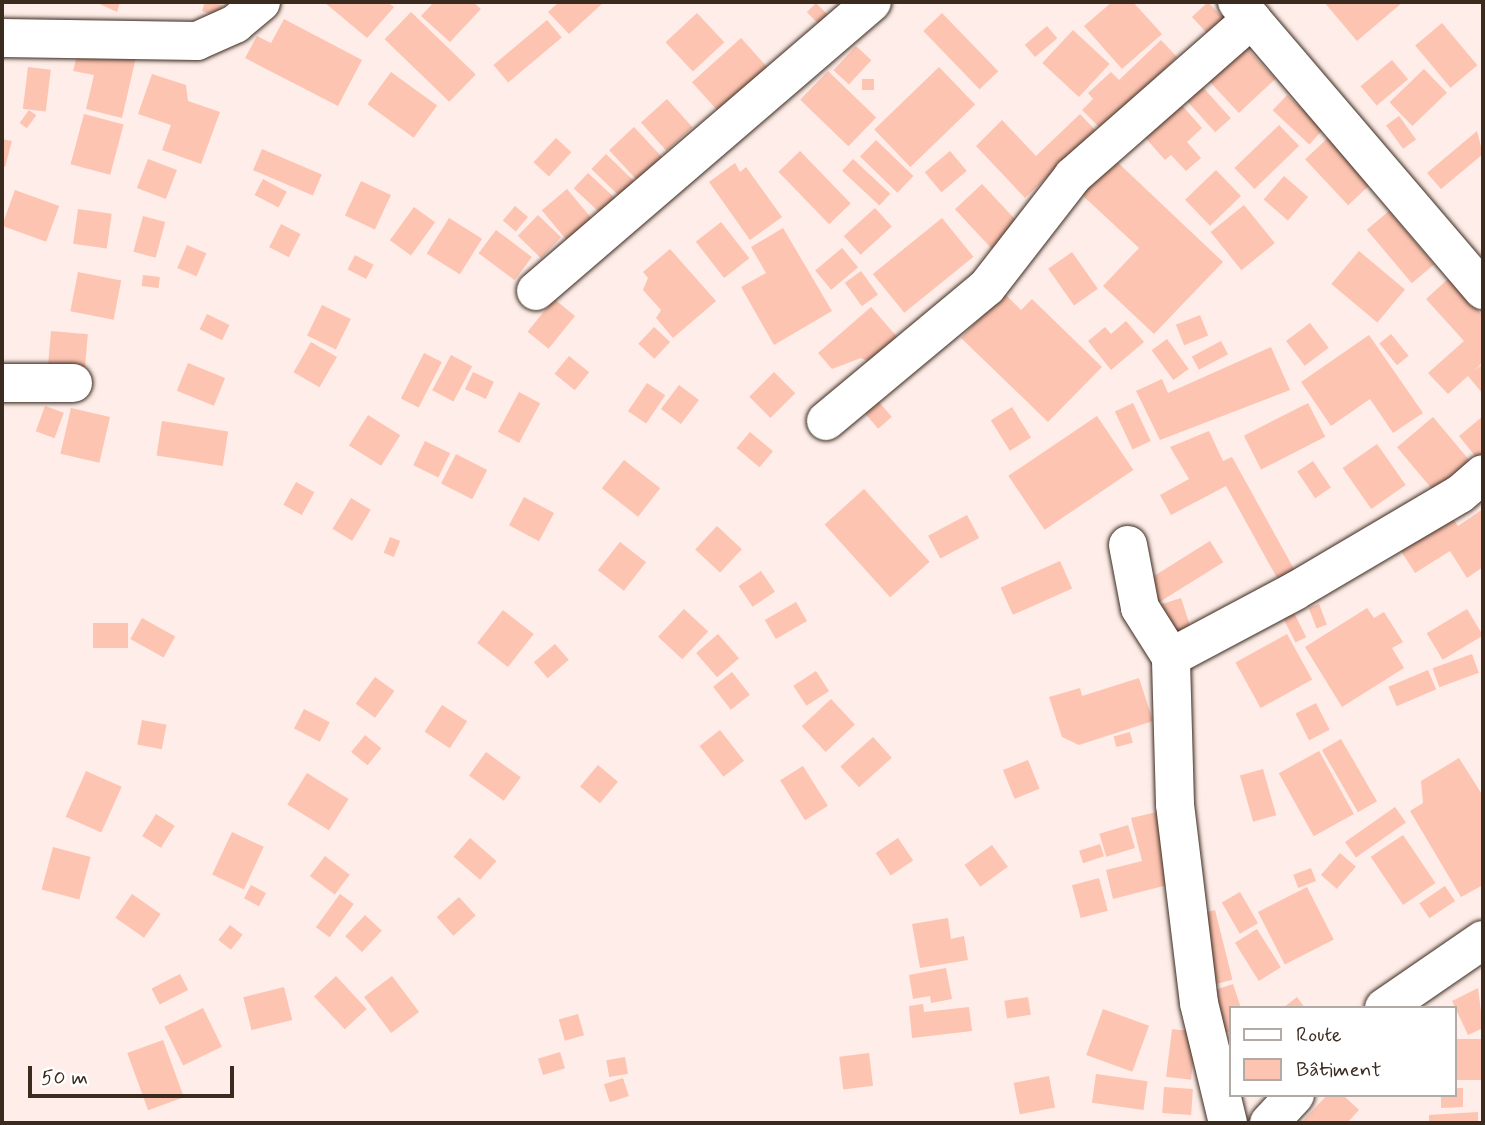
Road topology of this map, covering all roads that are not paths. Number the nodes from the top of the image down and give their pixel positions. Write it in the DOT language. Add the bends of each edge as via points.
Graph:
graph roads {
  1 [pos="261,2"];
  2 [pos="872,2"];
  3 [pos="1245,11"];
  4 [pos="2,38"];
  5 [pos="1483,290"];
  6 [pos="536,291"];
  7 [pos="2,383"];
  8 [pos="73,383"];
  9 [pos="826,421"];
  10 [pos="1483,474"];
  11 [pos="1128,545"];
  12 [pos="1171,657"];
  13 [pos="1481,950"];
  14 [pos="1387,1006"];
  15 [pos="1293,1097"];
  16 [pos="1228,1123"];
  17 [pos="1269,1123"];
  1 -- 4 [label="main road" via="236,24 197,41"];
  2 -- 6 [label="main road"];
  3 -- 5 [label="main road"];
  3 -- 9 [label="main road" via="1073,176 987,287"];
  7 -- 8 [label="main road"];
  10 -- 12 [label="main road" via="1460,494 1295,591"];
  11 -- 12 [label="main road" via="1140,608"];
  12 -- 16 [label="main road" via="1175,804 1199,1003"];
  13 -- 14 [label="main road"];
  15 -- 17 [label="main road"];
}
